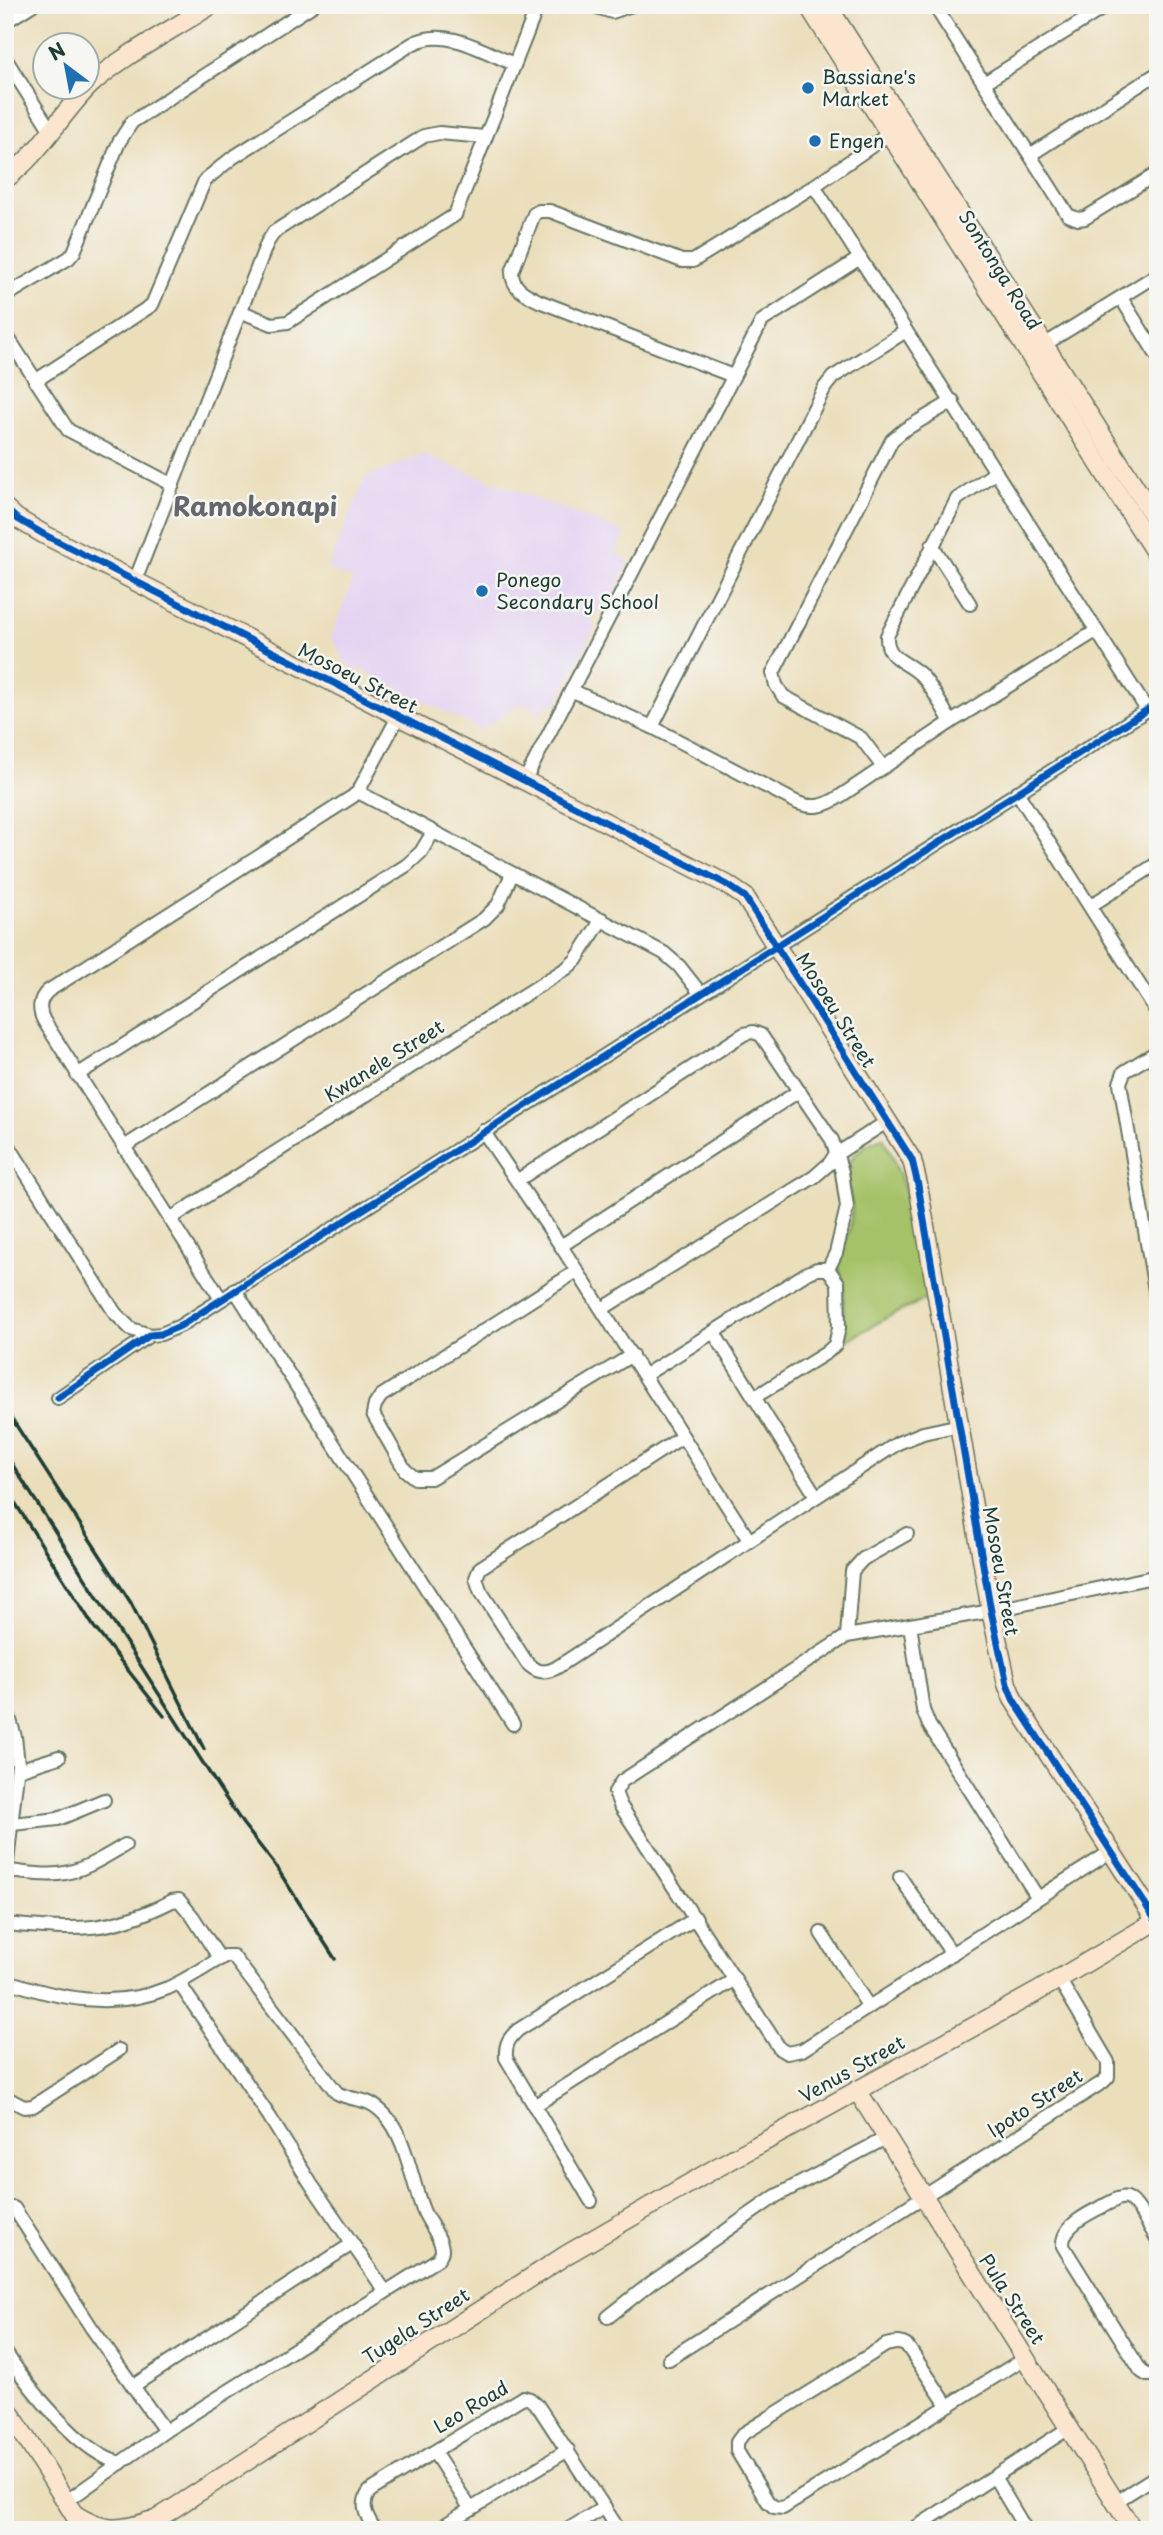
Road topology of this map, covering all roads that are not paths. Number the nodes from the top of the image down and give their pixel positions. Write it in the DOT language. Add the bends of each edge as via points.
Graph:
graph roads {
  1 [pos="32,5"];
  2 [pos="211,5"];
  3 [pos="313,5"];
  4 [pos="538,5"];
  5 [pos="590,5"];
  6 [pos="632,5"];
  7 [pos="808,5"];
  8 [pos="827,5"];
  9 [pos="1108,5"];
  10 [pos="941,7"];
  11 [pos="5,22"];
  12 [pos="5,58"];
  13 [pos="514,64"];
  14 [pos="1158,74"];
  15 [pos="984,83"];
  16 [pos="896,129"];
  17 [pos="51,131"];
  18 [pos="485,137"];
  19 [pos="1030,155"];
  20 [pos="1158,173"];
  21 [pos="5,178"];
  22 [pos="814,186"];
  23 [pos="860,258"];
  24 [pos="1158,274"];
  25 [pos="5,296"];
  26 [pos="1121,298"];
  27 [pos="242,312"];
  28 [pos="906,331"];
  29 [pos="5,332"];
  30 [pos="1045,345"];
  31 [pos="1029,355"];
  32 [pos="1158,357"];
  33 [pos="733,376"];
  34 [pos="36,381"];
  35 [pos="953,401"];
  36 [pos="996,472"];
  37 [pos="173,485"];
  38 [pos="6,513"];
  39 [pos="1158,523"];
  40 [pos="932,545"];
  41 [pos="1158,557"];
  42 [pos="135,581"];
  43 [pos="970,604"];
  44 [pos="1096,631"];
  45 [pos="573,691"];
  46 [pos="1152,706"];
  47 [pos="398,717"];
  48 [pos="951,722"];
  49 [pos="652,727"];
  50 [pos="883,766"];
  51 [pos="525,780"];
  52 [pos="358,792"];
  53 [pos="1017,792"];
  54 [pos="433,832"];
  55 [pos="1158,863"];
  56 [pos="512,874"];
  57 [pos="1090,906"];
  58 [pos="601,919"];
  59 [pos="777,946"];
  60 [pos="701,994"];
  61 [pos="1158,1014"];
  62 [pos="1158,1051"];
  63 [pos="77,1075"];
  64 [pos="799,1091"];
  65 [pos="888,1121"];
  66 [pos="483,1131"];
  67 [pos="5,1140"];
  68 [pos="124,1147"];
  69 [pos="835,1155"];
  70 [pos="518,1180"];
  71 [pos="170,1219"];
  72 [pos="561,1246"];
  73 [pos="828,1269"];
  74 [pos="577,1272"];
  75 [pos="235,1290"];
  76 [pos="220,1299"];
  77 [pos="1158,1308"];
  78 [pos="602,1309"];
  79 [pos="714,1333"];
  80 [pos="150,1335"];
  81 [pos="632,1354"];
  82 [pos="645,1375"];
  83 [pos="755,1397"];
  84 [pos="58,1398"];
  85 [pos="960,1425"];
  86 [pos="682,1437"];
  87 [pos="816,1496"];
  88 [pos="907,1534"];
  89 [pos="749,1540"];
  90 [pos="1158,1576"];
  91 [pos="991,1611"];
  92 [pos="910,1625"];
  93 [pos="847,1636"];
  94 [pos="5,1703"];
  95 [pos="513,1724"];
  96 [pos="59,1757"];
  97 [pos="18,1770"];
  98 [pos="104,1800"];
  99 [pos="13,1824"];
  100 [pos="125,1845"];
  101 [pos="1110,1852"];
  102 [pos="6,1875"];
  103 [pos="900,1877"];
  104 [pos="1038,1898"];
  105 [pos="696,1918"];
  106 [pos="1157,1920"];
  107 [pos="5,1924"];
  108 [pos="821,1933"];
  109 [pos="953,1954"];
  110 [pos="220,1959"];
  111 [pos="734,1979"];
  112 [pos="1059,1979"];
  113 [pos="5,1980"];
  114 [pos="179,1983"];
  115 [pos="869,2007"];
  116 [pos="119,2050"];
  117 [pos="857,2090"];
  118 [pos="5,2097"];
  119 [pos="534,2106"];
  120 [pos="886,2138"];
  121 [pos="923,2198"];
  122 [pos="591,2201"];
  123 [pos="14,2208"];
  124 [pos="1158,2239"];
  125 [pos="352,2244"];
  126 [pos="566,2255"];
  127 [pos="385,2291"];
  128 [pos="608,2317"];
  129 [pos="5,2352"];
  130 [pos="1025,2358"];
  131 [pos="669,2359"];
  132 [pos="1158,2375"];
  133 [pos="133,2386"];
  134 [pos="5,2405"];
  135 [pos="947,2405"];
  136 [pos="5,2424"];
  137 [pos="1069,2428"];
  138 [pos="165,2431"];
  139 [pos="568,2450"];
  140 [pos="434,2452"];
  141 [pos="121,2463"];
  142 [pos="1158,2475"];
  143 [pos="995,2478"];
  144 [pos="1115,2502"];
  145 [pos="605,2507"];
  146 [pos="470,2508"];
  147 [pos="72,2521"];
  148 [pos="157,2524"];
  149 [pos="438,2529"];
  150 [pos="140,2530"];
  151 [pos="375,2530"];
  152 [pos="567,2530"];
  153 [pos="619,2530"];
  154 [pos="912,2530"];
  155 [pos="1026,2530"];
  156 [pos="1133,2530"];
  1 -- 11 [label="street"];
  2 -- 17 [label="street" via="100,76"];
  3 -- 25 [label="street" via="132,122 119,142 74,252"];
  4 -- 13 [label="street"];
  5 -- 6 [label="street" via="612,12"];
  7 -- 16 [label="street, Sontonga Road"];
  8 -- 16 [label="street, Sontonga Road"];
  9 -- 15 [label="street"];
  10 -- 15 [label="street"];
  12 -- 17 [label="street"];
  13 -- 18 [label="street"];
  13 -- 34 [label="street" via="448,38 426,37 232,158 201,187 152,305"];
  14 -- 19 [label="street"];
  15 -- 19 [label="street"];
  16 -- 22 [label="street"];
  16 -- 30 [label="street, Sontonga Road"];
  16 -- 31 [label="street, Sontonga Road"];
  17 -- 21 [label="street" via="28,160"];
  18 -- 27 [label="street" via="424,136 278,228 267,243"];
  18 -- 27 [label="street" via="457,211 445,223 288,322 272,324"];
  19 -- 20 [label="street" via="1064,210 1079,219"];
  22 -- 23 [label="street"];
  22 -- 33 [label="street" via="693,261 682,261 544,210 530,223 512,272 514,284 524,294"];
  23 -- 28 [label="street"];
  23 -- 33 [label="street" via="766,318"];
  24 -- 26 [label="street"];
  26 -- 30 [label="street"];
  26 -- 32 [label="street"];
  27 -- 37 [label="street"];
  28 -- 35 [label="street"];
  28 -- 49 [label="street" via="833,377 825,387"];
  29 -- 34 [label="street"];
  30 -- 31 [label="street"];
  30 -- 39 [label="street, Sontonga Road"];
  31 -- 41 [label="street, Sontonga Road"];
  33 -- 45 [label="street"];
  34 -- 37 [label="street" via="73,434"];
  35 -- 36 [label="street"];
  35 -- 50 [label="street" via="892,440 773,673 783,696 861,738"];
  36 -- 40 [label="street" via="959,497"];
  36 -- 44 [label="street"];
  37 -- 42 [label="street"];
  38 -- 42 [label="street, Mosoeu Street"];
  40 -- 43 [label="street"];
  40 -- 48 [label="street" via="889,629 887,644 893,656 922,677"];
  42 -- 47 [label="street, Mosoeu Street"];
  44 -- 46 [label="street"];
  44 -- 48 [label="street"];
  45 -- 49 [label="street"];
  45 -- 51 [label="street"];
  46 -- 53 [label="street"];
  47 -- 51 [label="street, Mosoeu Street"];
  47 -- 52 [label="street"];
  48 -- 50 [label="street"];
  49 -- 50 [label="street" via="806,806 832,802"];
  51 -- 59 [label="street, Mosoeu Street" via="735,888"];
  52 -- 54 [label="street"];
  52 -- 63 [label="street" via="43,995 40,1014"];
  53 -- 57 [label="street"];
  53 -- 59 [label="street"];
  54 -- 56 [label="street"];
  54 -- 63 [label="street" via="407,865"];
  55 -- 57 [label="street"];
  56 -- 58 [label="street"];
  56 -- 68 [label="street" via="498,905 484,919"];
  57 -- 61 [label="street"];
  58 -- 60 [label="street" via="670,957"];
  58 -- 71 [label="street, Kwanele Street" via="567,968"];
  59 -- 60 [label="street"];
  59 -- 65 [label="street, Mosoeu Street"];
  60 -- 66 [label="street"];
  62 -- 77 [label="street" via="1124,1072 1120,1087"];
  63 -- 68 [label="street"];
  64 -- 69 [label="street" via="832,1140"];
  64 -- 70 [label="street" via="764,1038 749,1032"];
  64 -- 72 [label="street"];
  65 -- 69 [label="street"];
  65 -- 85 [label="street, Mosoeu Street" via="916,1175"];
  66 -- 70 [label="street"];
  66 -- 75 [label="street"];
  67 -- 80 [label="street" via="115,1313 131,1329"];
  68 -- 71 [label="street"];
  69 -- 73 [label="street" via="847,1206"];
  69 -- 78 [label="street" via="814,1177"];
  70 -- 72 [label="street"];
  71 -- 76 [label="street"];
  72 -- 74 [label="street"];
  73 -- 79 [label="street" via="807,1273"];
  73 -- 83 [label="street" via="838,1283 835,1345"];
  74 -- 78 [label="street"];
  74 -- 81 [label="street" via="381,1396 373,1414 405,1469 415,1478 431,1478"];
  75 -- 76 [label="street"];
  75 -- 95 [label="street"];
  76 -- 80 [label="street" via="170,1331"];
  78 -- 81 [label="street"];
  79 -- 82 [label="street"];
  79 -- 83 [label="street"];
  80 -- 84 [label="street"];
  81 -- 82 [label="street"];
  82 -- 86 [label="street"];
  83 -- 87 [label="street"];
  85 -- 87 [label="street" via="907,1438"];
  85 -- 91 [label="street, Mosoeu Street"];
  86 -- 89 [label="street"];
  86 -- 89 [label="street" via="480,1568 476,1578 480,1590 527,1663 538,1671 556,1668"];
  87 -- 89 [label="street"];
  88 -- 93 [label="street" via="863,1559 852,1571"];
  90 -- 91 [label="street"];
  91 -- 92 [label="street"];
  91 -- 101 [label="street, Mosoeu Street" via="1013,1699"];
  92 -- 93 [label="street"];
  92 -- 104 [label="street" via="929,1725"];
  93 -- 105 [label="street" via="616,1786 620,1805"];
  94 -- 97 [label="street"];
  96 -- 97 [label="street"];
  97 -- 99 [label="street"];
  98 -- 99 [label="street" via="58,1819"];
  99 -- 102 [label="street"];
  100 -- 102 [label="street" via="67,1873"];
  101 -- 104 [label="street"];
  101 -- 106 [label="street, Mosoeu Street"];
  103 -- 109 [label="street"];
  104 -- 109 [label="street"];
  105 -- 111 [label="street"];
  105 -- 119 [label="street" via="509,2038 506,2058"];
  106 -- 112 [label="street, Venus Street"];
  107 -- 110 [label="street" via="103,1927 179,1900"];
  108 -- 115 [label="street"];
  109 -- 115 [label="street"];
  110 -- 114 [label="street"];
  110 -- 127 [label="street" via="228,1955 237,1960 337,2093 374,2105 394,2127 442,2253"];
  111 -- 115 [label="street" via="787,2053 802,2050"];
  111 -- 119 [label="street"];
  112 -- 117 [label="street, Venus Street"];
  112 -- 121 [label="street, Ipoto Street" via="1108,2062 1108,2077"];
  113 -- 114 [label="street" via="56,1996 94,2001 152,1994"];
  114 -- 125 [label="street"];
  116 -- 118 [label="street" via="33,2106 24,2108"];
  117 -- 120 [label="street, Pula Street"];
  117 -- 126 [label="street, Venus Street"];
  119 -- 122 [label="street"];
  120 -- 121 [label="street, Pula Street"];
  120 -- 128 [label="street" via="776,2196"];
  121 -- 130 [label="street, Pula Street"];
  121 -- 131 [label="street"];
  123 -- 133 [label="street"];
  124 -- 132 [label="street" via="1135,2205 1124,2197 1069,2228 1062,2239 1142,2371"];
  125 -- 127 [label="street"];
  125 -- 133 [label="street"];
  126 -- 148 [label="street, Tugela Street" via="290,2434 210,2494"];
  127 -- 138 [label="street"];
  129 -- 141 [label="street" via="88,2448"];
  130 -- 135 [label="street"];
  130 -- 137 [label="street, Pula Street"];
  133 -- 138 [label="street"];
  134 -- 147 [label="street"];
  135 -- 135 [label="street" via="783,2508 768,2502 737,2451 743,2434 895,2343 908,2347"];
  136 -- 147 [label="street"];
  137 -- 143 [label="street"];
  137 -- 144 [label="street, Pula Street"];
  138 -- 141 [label="street"];
  139 -- 140 [label="street, Leo Road" via="538,2406 523,2398"];
  139 -- 145 [label="street, Leo Road"];
  139 -- 146 [label="street"];
  140 -- 146 [label="street"];
  140 -- 151 [label="street, Leo Road" via="370,2491 365,2498 366,2514"];
  141 -- 147 [label="street"];
  142 -- 144 [label="street"];
  143 -- 154 [label="street"];
  143 -- 155 [label="street"];
  144 -- 156 [label="street, Pula Street"];
  145 -- 152 [label="street"];
  145 -- 153 [label="street, Leo Road"];
  146 -- 149 [label="street"];
  147 -- 148 [label="street" via="118,2530"];
  148 -- 150 [label="street, Tugela Street"];
}
